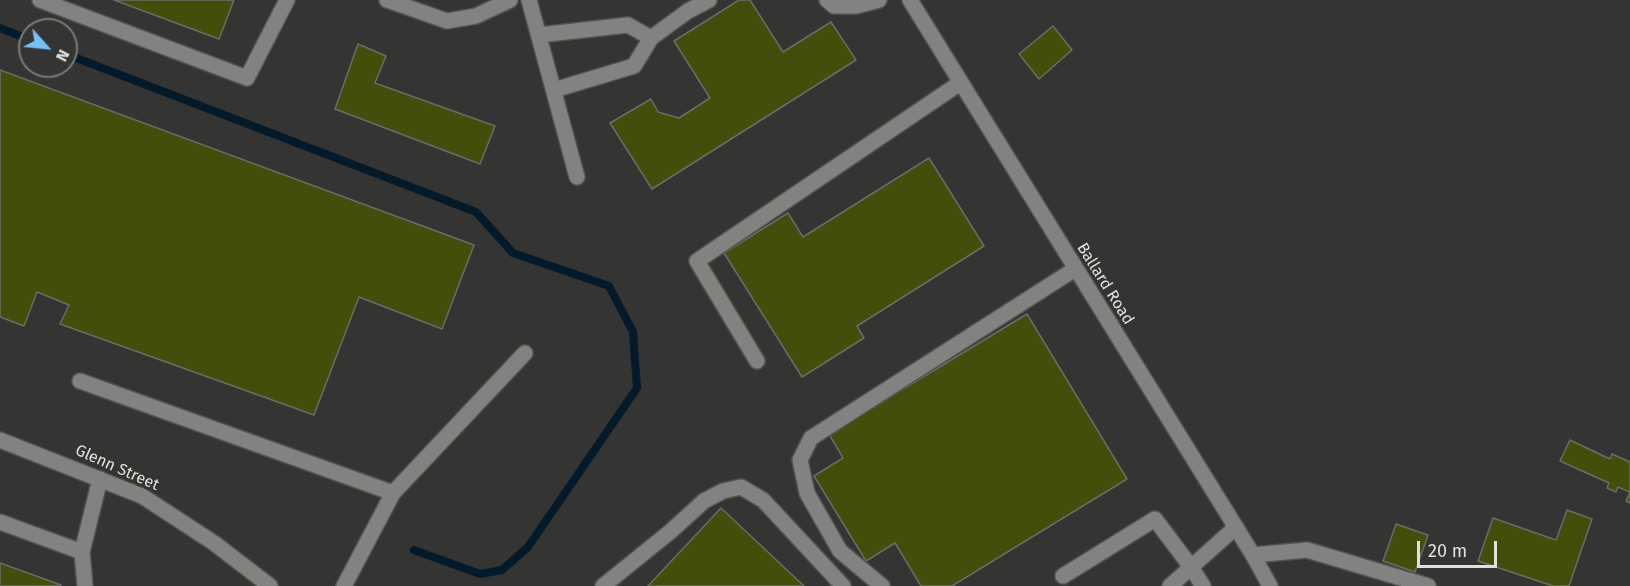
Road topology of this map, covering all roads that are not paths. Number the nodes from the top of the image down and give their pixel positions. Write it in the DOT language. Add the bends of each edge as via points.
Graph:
graph roads {
  1 [pos="40,0"];
  2 [pos="287,0"];
  3 [pos="387,0"];
  4 [pos="510,0"];
  5 [pos="529,0"];
  6 [pos="709,0"];
  7 [pos="827,0"];
  8 [pos="879,0"];
  9 [pos="910,0"];
  10 [pos="539,35"];
  11 [pos="651,39"];
  12 [pos="960,83"];
  13 [pos="554,90"];
  14 [pos="577,177"];
  15 [pos="1075,269"];
  16 [pos="525,353"];
  17 [pos="757,361"];
  18 [pos="80,381"];
  19 [pos="0,440"];
  20 [pos="100,479"];
  21 [pos="393,493"];
  22 [pos="0,522"];
  23 [pos="1236,527"];
  24 [pos="82,552"];
  25 [pos="1253,555"];
  26 [pos="1191,567"];
  27 [pos="1063,576"];
  28 [pos="85,586"];
  29 [pos="270,586"];
  30 [pos="344,586"];
  31 [pos="603,586"];
  32 [pos="843,586"];
  33 [pos="882,586"];
  34 [pos="1170,586"];
  35 [pos="1203,586"];
  36 [pos="1270,586"];
  37 [pos="1428,586"];
  1 -- 2 [label="street" via="247,78"];
  3 -- 4 [label="street" via="447,21 476,16"];
  5 -- 10 [label="street"];
  6 -- 11 [label="street"];
  7 -- 8 [label="street" via="834,6 856,6"];
  9 -- 12 [label="street, Ballard Road"];
  10 -- 11 [label="street" via="628,25"];
  10 -- 13 [label="street"];
  11 -- 13 [label="street" via="634,66"];
  12 -- 15 [label="street, Ballard Road"];
  12 -- 17 [label="street" via="697,261"];
  13 -- 14 [label="street"];
  15 -- 23 [label="street, Ballard Road"];
  15 -- 33 [label="street" via="811,438 800,460 807,493 840,551"];
  16 -- 21 [label="street"];
  18 -- 21 [label="street"];
  19 -- 20 [label="street, Glenn Street"];
  20 -- 24 [label="street"];
  20 -- 29 [label="street, Glenn Street" via="142,496"];
  21 -- 30 [label="street"];
  22 -- 24 [label="street"];
  23 -- 25 [label="street, Ballard Road"];
  23 -- 26 [label="street"];
  24 -- 28 [label="street"];
  25 -- 36 [label="street, Ballard Road"];
  25 -- 37 [label="street" via="1306,550"];
  26 -- 27 [label="street" via="1155,519"];
  26 -- 34 [label="street"];
  26 -- 35 [label="street"];
  31 -- 32 [label="street" via="704,501 741,487 763,500"];
}
